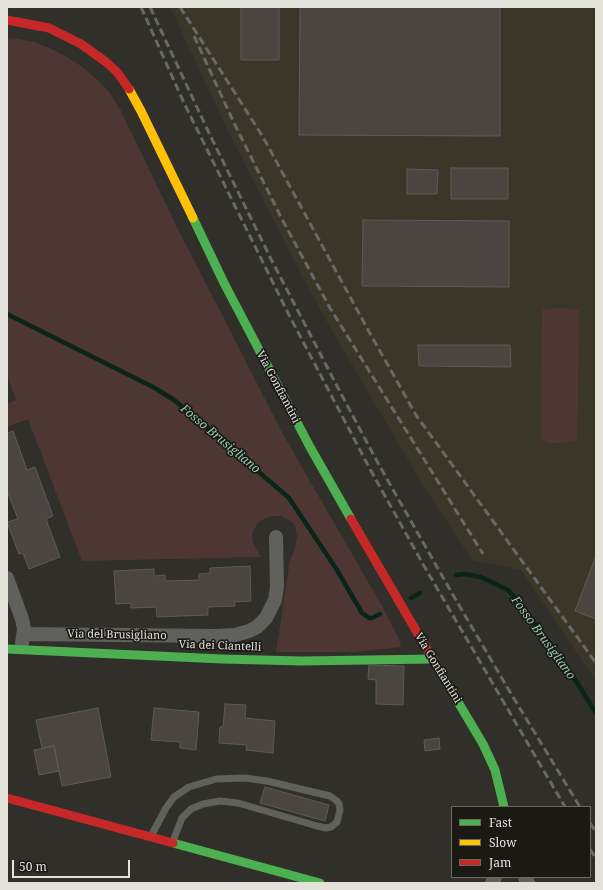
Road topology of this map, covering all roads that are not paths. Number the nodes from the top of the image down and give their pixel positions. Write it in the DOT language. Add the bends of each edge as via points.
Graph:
graph roads {
  1 [pos="7,20"];
  2 [pos="276,538"];
  3 [pos="7,578"];
  4 [pos="24,634"];
  5 [pos="21,649"];
  6 [pos="7,650"];
  7 [pos="432,659"];
  8 [pos="7,798"];
  9 [pos="504,806"];
  10 [pos="150,837"];
  11 [pos="173,843"];
  12 [pos="320,883"];
  1 -- 7 [label="street, Via Gonfiantini" via="49,28 81,44 118,72 142,111 214,262 278,387"];
  2 -- 4 [label="street, Via del Brusigliano" via="275,600 266,618 249,631 216,636"];
  3 -- 4 [label="street" via="21,615"];
  4 -- 5 [label="street"];
  5 -- 6 [label="street, Via dei Ciantelli"];
  5 -- 7 [label="street, Via dei Ciantelli" via="302,661"];
  7 -- 9 [label="street, Via Gonfiantini" via="483,744 495,770"];
  8 -- 10 [label="street"];
  10 -- 11 [label="street"];
  10 -- 11 [label="lane" via="174,797 189,787 216,779 245,778 271,782 330,796 339,804 337,822 326,828 238,803 203,804 191,809 182,818"];
  11 -- 12 [label="street"];
}
